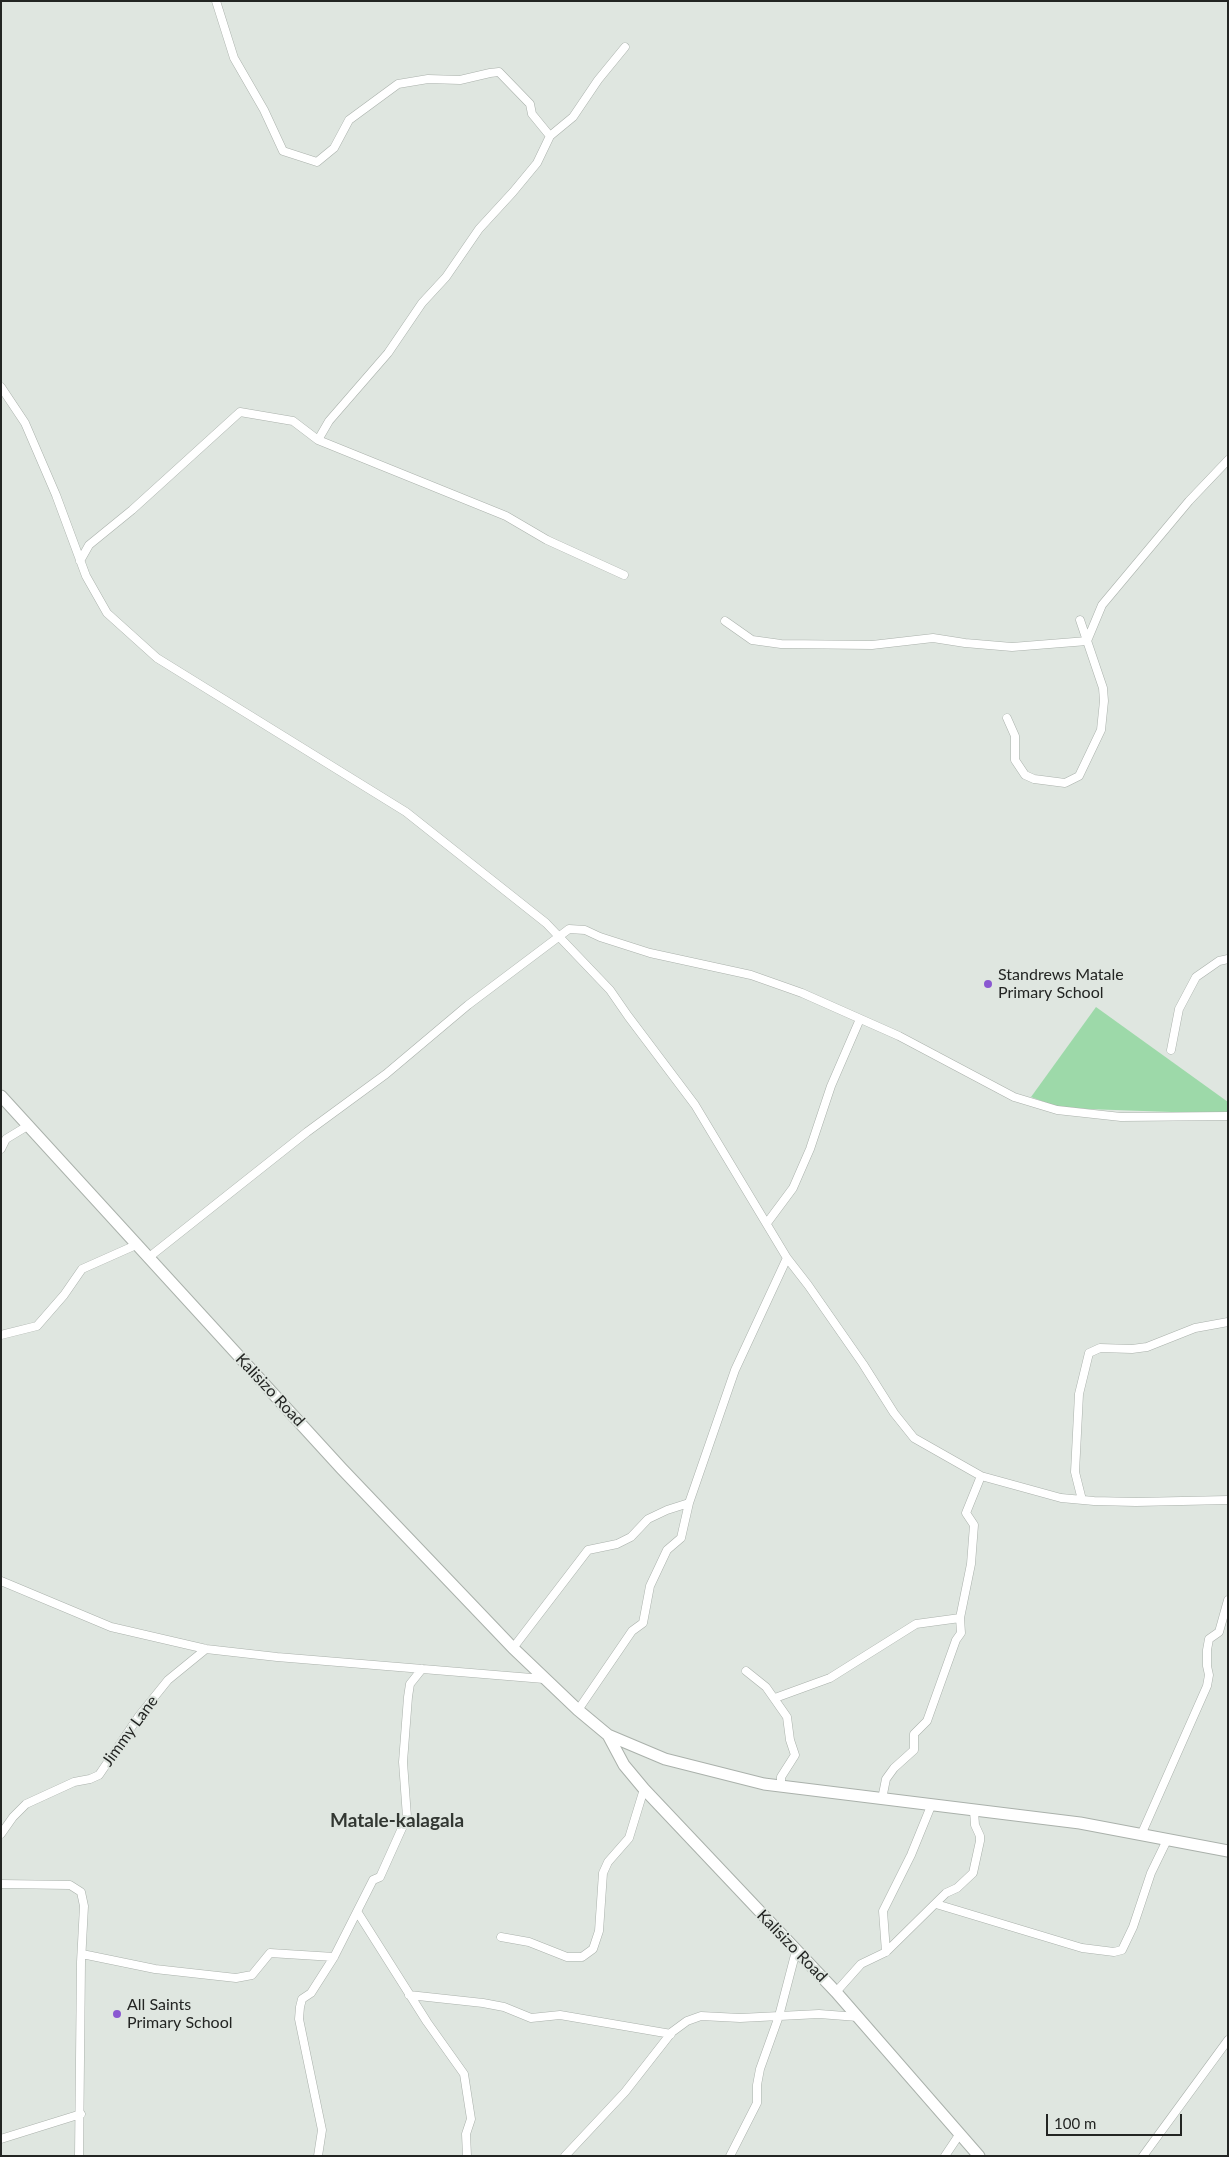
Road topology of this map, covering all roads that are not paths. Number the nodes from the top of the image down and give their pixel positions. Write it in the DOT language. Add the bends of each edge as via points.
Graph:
graph roads {
  1 [pos="216,1"];
  2 [pos="625,47"];
  3 [pos="550,136"];
  4 [pos="1,387"];
  5 [pos="318,440"];
  6 [pos="1228,460"];
  7 [pos="80,561"];
  8 [pos="624,574"];
  9 [pos="1080,620"];
  10 [pos="725,621"];
  11 [pos="1087,641"];
  12 [pos="1007,718"];
  13 [pos="559,937"];
  14 [pos="1228,959"];
  15 [pos="860,1019"];
  16 [pos="1171,1050"];
  17 [pos="1,1096"];
  18 [pos="1228,1116"];
  19 [pos="29,1125"];
  20 [pos="1,1149"];
  21 [pos="767,1223"];
  22 [pos="136,1245"];
  23 [pos="148,1258"];
  24 [pos="787,1258"];
  25 [pos="1228,1322"];
  26 [pos="1,1335"];
  27 [pos="981,1476"];
  28 [pos="1082,1500"];
  29 [pos="1228,1500"];
  30 [pos="689,1503"];
  31 [pos="1,1581"];
  32 [pos="1228,1600"];
  33 [pos="960,1618"];
  34 [pos="513,1648"];
  35 [pos="206,1649"];
  36 [pos="422,1669"];
  37 [pos="746,1671"];
  38 [pos="544,1679"];
  39 [pos="775,1698"];
  40 [pos="578,1710"];
  41 [pos="608,1736"];
  42 [pos="781,1785"];
  43 [pos="644,1789"];
  44 [pos="882,1799"];
  45 [pos="931,1806"];
  46 [pos="974,1811"];
  47 [pos="1,1834"];
  48 [pos="1141,1835"];
  49 [pos="1167,1840"];
  50 [pos="1228,1851"];
  51 [pos="1,1884"];
  52 [pos="936,1904"];
  53 [pos="358,1913"];
  54 [pos="501,1937"];
  55 [pos="796,1951"];
  56 [pos="886,1952"];
  57 [pos="82,1954"];
  58 [pos="334,1957"];
  59 [pos="836,1992"];
  60 [pos="409,1995"];
  61 [pos="779,2016"];
  62 [pos="858,2017"];
  63 [pos="671,2034"];
  64 [pos="1228,2040"];
  65 [pos="81,2114"];
  66 [pos="959,2135"];
  67 [pos="1,2138"];
  68 [pos="79,2156"];
  69 [pos="318,2156"];
  70 [pos="467,2156"];
  71 [pos="565,2156"];
  72 [pos="730,2156"];
  73 [pos="944,2156"];
  74 [pos="979,2156"];
  75 [pos="1142,2156"];
  1 -- 3 [label="street" via="234,58 283,151 317,162 334,148 349,120 398,84 428,79 460,80 500,72 530,104 532,114"];
  2 -- 3 [label="street" via="573,117"];
  3 -- 5 [label="street" via="537,163 479,229 446,277 422,303 388,353 329,422"];
  4 -- 7 [label="street" via="25,423"];
  5 -- 7 [label="street" via="293,421 240,412 89,545"];
  5 -- 8 [label="street" via="506,516 547,540"];
  6 -- 11 [label="street" via="1189,501 1102,605"];
  7 -- 13 [label="street" via="107,613 157,658 406,812 546,923"];
  9 -- 11 [label="street"];
  10 -- 11 [label="street" via="752,640 781,644 872,646 933,638 1012,647"];
  11 -- 12 [label="street" via="1103,688 1104,714 1096,743 1079,776 1065,784 1025,775 1015,760 1015,736"];
  13 -- 15 [label="street" via="569,929 585,930 650,953 751,975"];
  13 -- 21 [label="street" via="610,990 695,1105"];
  13 -- 23 [label="street"];
  14 -- 16 [label="street" via="1219,961 1196,977 1180,1010"];
  15 -- 18 [label="street" via="1014,1097 1057,1110 1121,1117"];
  15 -- 21 [label="street" via="830,1086 810,1149 793,1188"];
  17 -- 19 [label="street, Kalisizo Road"];
  19 -- 20 [label="street" via="6,1139"];
  19 -- 22 [label="street, Kalisizo Road"];
  21 -- 24 [label="street"];
  22 -- 23 [label="street, Kalisizo Road"];
  22 -- 26 [label="street" via="82,1269 37,1326"];
  23 -- 34 [label="street, Kalisizo Road" via="342,1469"];
  24 -- 27 [label="street" via="914,1438"];
  24 -- 30 [label="street" via="735,1370"];
  25 -- 28 [label="street" via="1194,1328 1147,1347 1100,1348 1089,1353 1079,1394 1075,1472"];
  27 -- 28 [label="street" via="1034,1492"];
  27 -- 33 [label="street" via="966,1513 974,1525 971,1564"];
  28 -- 29 [label="street"];
  30 -- 34 [label="street" via="648,1520 631,1537 617,1544 588,1550"];
  30 -- 40 [label="street" via="681,1538 666,1550 650,1586 643,1623 632,1631"];
  31 -- 35 [label="street" via="111,1628"];
  32 -- 48 [label="street" via="1219,1632 1209,1639 1207,1686"];
  33 -- 39 [label="street" via="916,1624 830,1678"];
  33 -- 44 [label="street" via="961,1633 927,1720 914,1734 914,1750 886,1779"];
  34 -- 38 [label="street, Kalisizo Road"];
  35 -- 36 [label="street"];
  35 -- 47 [label="street, Jimmy Lane" via="168,1680 138,1716 99,1774 26,1804"];
  36 -- 38 [label="street"];
  36 -- 53 [label="street" via="410,1684 408,1697 404,1762 407,1817 380,1877 373,1880"];
  37 -- 39 [label="street"];
  38 -- 40 [label="street, Kalisizo Road"];
  39 -- 42 [label="street" via="787,1717 795,1756 781,1777"];
  40 -- 41 [label="street, Kalisizo Road"];
  41 -- 42 [label="street" via="665,1759 764,1784"];
  41 -- 43 [label="street, Kalisizo Road" via="624,1765"];
  42 -- 44 [label="street"];
  43 -- 54 [label="street" via="629,1838 608,1862 603,1873 599,1931 593,1949 582,1957 567,1957 529,1942"];
  43 -- 55 [label="street, Kalisizo Road"];
  44 -- 45 [label="street"];
  45 -- 46 [label="street"];
  45 -- 56 [label="street" via="883,1911"];
  46 -- 48 [label="street" via="1080,1823"];
  46 -- 52 [label="street" via="980,1841 973,1873"];
  48 -- 49 [label="street"];
  49 -- 50 [label="street"];
  49 -- 52 [label="street" via="1151,1872 1122,1950 1082,1948"];
  51 -- 57 [label="street" via="70,1885 81,1892 84,1906"];
  52 -- 56 [label="street"];
  53 -- 58 [label="street"];
  53 -- 60 [label="street"];
  55 -- 59 [label="street, Kalisizo Road"];
  55 -- 61 [label="street"];
  56 -- 59 [label="street" via="861,1964"];
  57 -- 58 [label="street" via="155,1969 236,1978 252,1975 270,1953"];
  57 -- 65 [label="street"];
  58 -- 69 [label="street" via="311,1993 302,2000 299,2019 322,2130"];
  59 -- 62 [label="street, Kalisizo Road"];
  60 -- 63 [label="street" via="483,2003 531,2018 560,2015"];
  60 -- 70 [label="street" via="464,2074 471,2120 466,2134"];
  61 -- 62 [label="street"];
  61 -- 63 [label="street" via="701,2016 687,2021"];
  61 -- 72 [label="street" via="760,2069 757,2103"];
  62 -- 66 [label="street, Kalisizo Road"];
  63 -- 71 [label="street" via="625,2092"];
  64 -- 75 [label="street"];
  65 -- 67 [label="street"];
  65 -- 68 [label="street"];
  66 -- 73 [label="street"];
  66 -- 74 [label="street, Kalisizo Road"];
}
